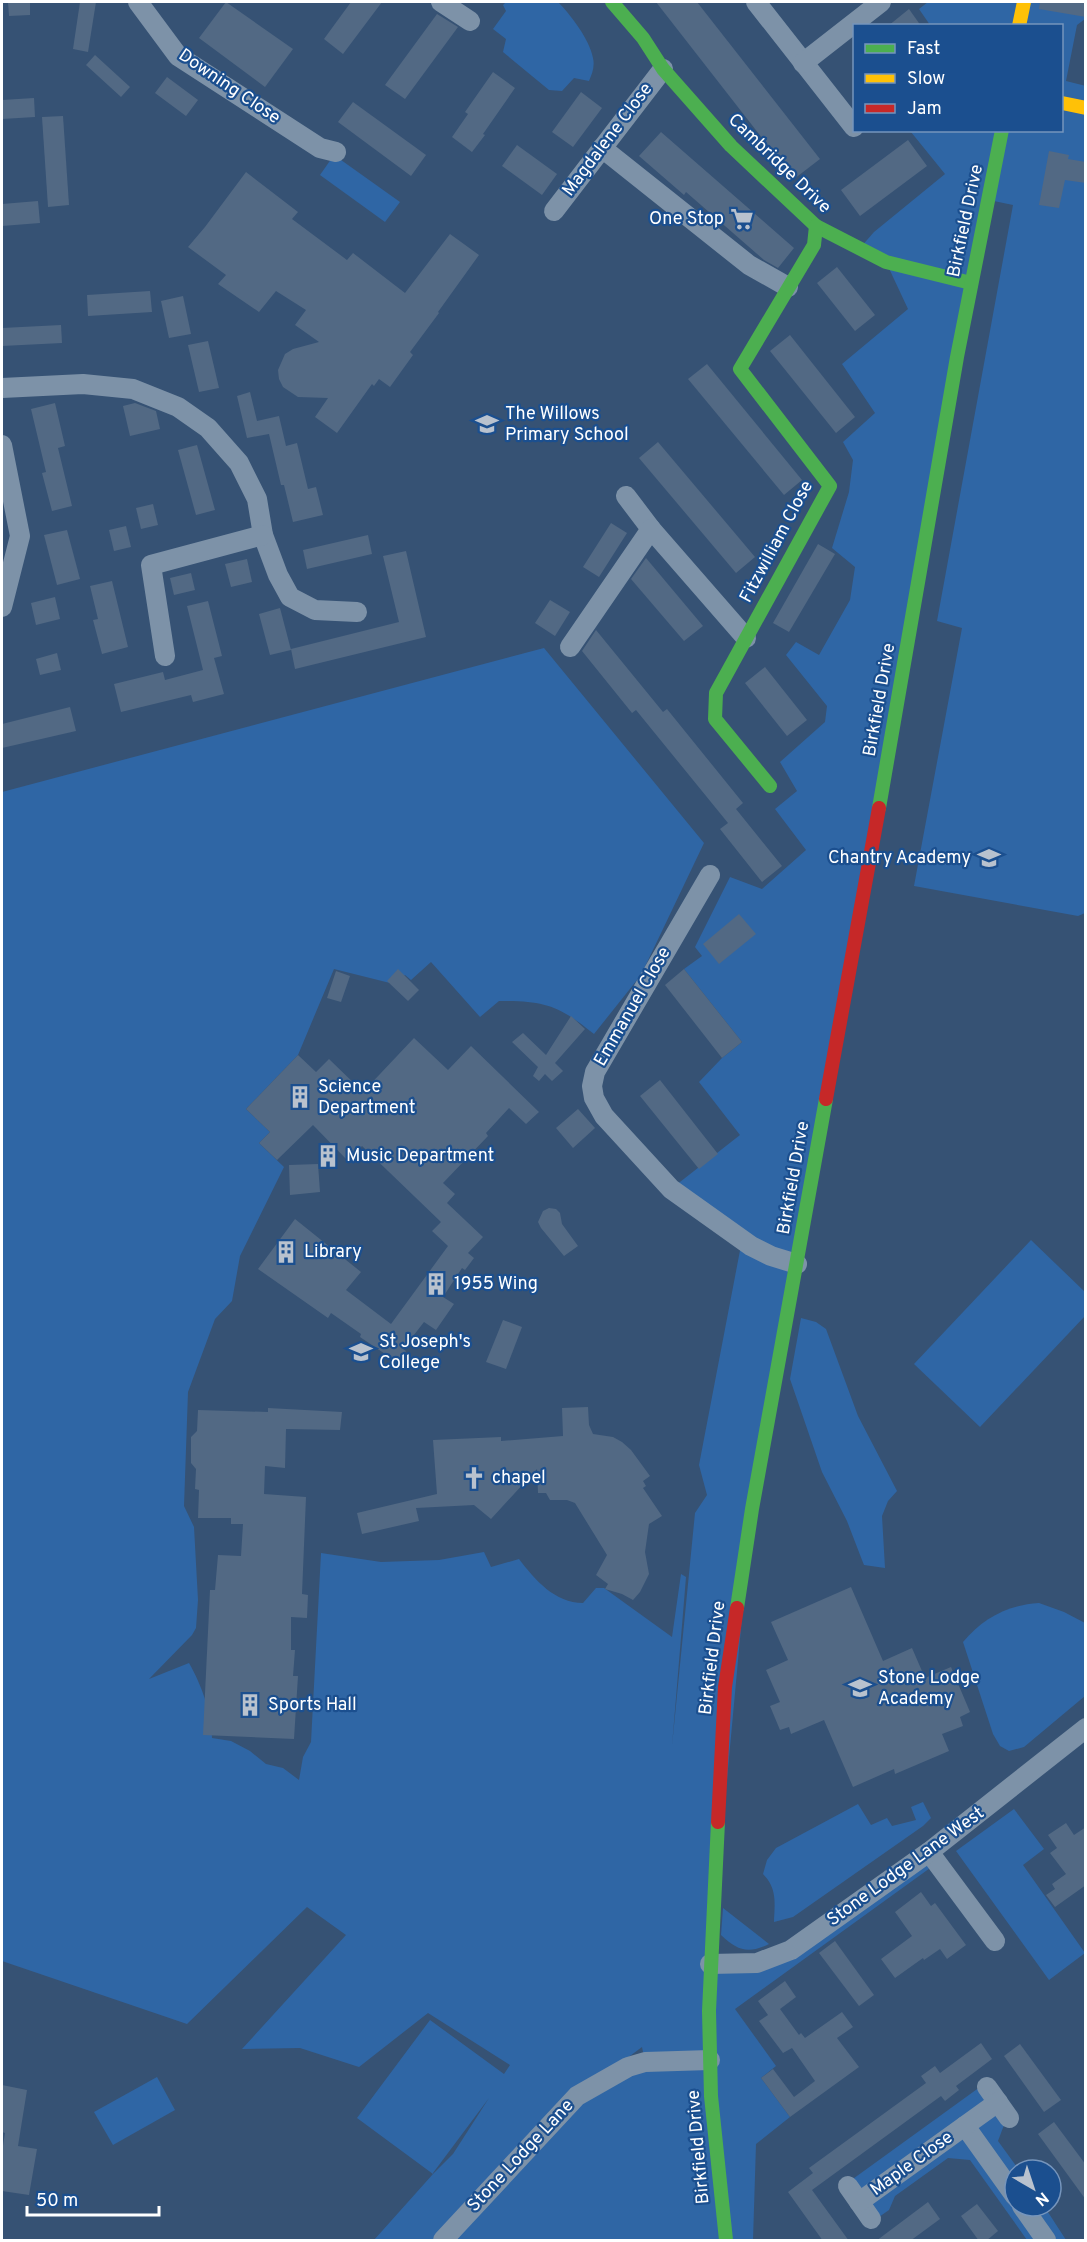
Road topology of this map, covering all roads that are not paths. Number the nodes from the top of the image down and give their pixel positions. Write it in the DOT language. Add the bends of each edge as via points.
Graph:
graph roads {
  1 [pos="138,2"];
  2 [pos="441,2"];
  3 [pos="756,2"];
  4 [pos="882,2"];
  5 [pos="1024,2"];
  6 [pos="621,5"];
  7 [pos="470,21"];
  8 [pos="853,24"];
  9 [pos="854,24"];
  10 [pos="1019,24"];
  11 [pos="803,63"];
  12 [pos="663,69"];
  13 [pos="1063,103"];
  14 [pos="1086,108"];
  15 [pos="853,125"];
  16 [pos="1002,132"];
  17 [pos="602,148"];
  18 [pos="336,152"];
  19 [pos="554,211"];
  20 [pos="816,226"];
  21 [pos="971,283"];
  22 [pos="788,287"];
  23 [pos="2,388"];
  24 [pos="2,445"];
  25 [pos="626,496"];
  26 [pos="651,529"];
  27 [pos="263,535"];
  28 [pos="2,608"];
  29 [pos="357,612"];
  30 [pos="746,638"];
  31 [pos="570,647"];
  32 [pos="165,656"];
  33 [pos="770,786"];
  34 [pos="710,875"];
  35 [pos="797,1264"];
  36 [pos="1086,1728"];
  37 [pos="929,1852"];
  38 [pos="995,1941"];
  39 [pos="710,1964"];
  40 [pos="710,2060"];
  41 [pos="998,2102"];
  42 [pos="965,2126"];
  43 [pos="1003,2179"];
  44 [pos="1030,2218"];
  45 [pos="872,2219"];
  46 [pos="443,2241"];
  47 [pos="726,2241"];
  48 [pos="1046,2241"];
  1 -- 18 [label="street, Downing Close" via="178,56 320,148"];
  2 -- 7 [label="street"];
  3 -- 11 [label="street"];
  4 -- 9 [label="street"];
  5 -- 10 [label="street"];
  6 -- 12 [label="street, Cambridge Drive"];
  8 -- 11 [label="street"];
  11 -- 15 [label="street"];
  12 -- 17 [label="street, Magdalene Close"];
  12 -- 20 [label="street, Cambridge Drive" via="730,146"];
  13 -- 14 [label="street"];
  16 -- 21 [label="street, Birkfield Drive"];
  17 -- 19 [label="street, Magdalene Close"];
  17 -- 22 [label="street" via="748,265"];
  20 -- 21 [label="street, Cambridge Drive" via="886,262"];
  20 -- 22 [label="street, Fitzwilliam Close" via="814,245"];
  21 -- 35 [label="street, Birkfield Drive"];
  22 -- 30 [label="street, Fitzwilliam Close" via="740,369 830,486"];
  23 -- 27 [label="street" via="83,384 133,389 178,407 208,428 239,463 257,499"];
  24 -- 28 [label="street" via="20,536"];
  25 -- 26 [label="street"];
  26 -- 30 [label="street"];
  26 -- 31 [label="street"];
  27 -- 29 [label="street" via="290,597 315,610"];
  27 -- 32 [label="street" via="151,565"];
  30 -- 33 [label="street, Fitzwilliam Close" via="716,693 715,719"];
  34 -- 35 [label="street, Emmanuel Close" via="596,1072 594,1098 604,1116 671,1189 751,1246"];
  35 -- 39 [label="street, Birkfield Drive" via="752,1509 725,1687"];
  36 -- 37 [label="street, Stone Lodge Lane West"];
  37 -- 38 [label="street"];
  37 -- 39 [label="street, Stone Lodge Lane West" via="782,1955 757,1963"];
  39 -- 40 [label="street, Birkfield Drive"];
  40 -- 46 [label="street, Stone Lodge Lane" via="645,2062 628,2067 577,2096"];
  40 -- 47 [label="street, Birkfield Drive"];
  41 -- 42 [label="street, Maple Close"];
  42 -- 43 [label="street, Maple Close"];
  42 -- 45 [label="street, Maple Close" via="854,2194"];
  44 -- 48 [label="street"];
}
